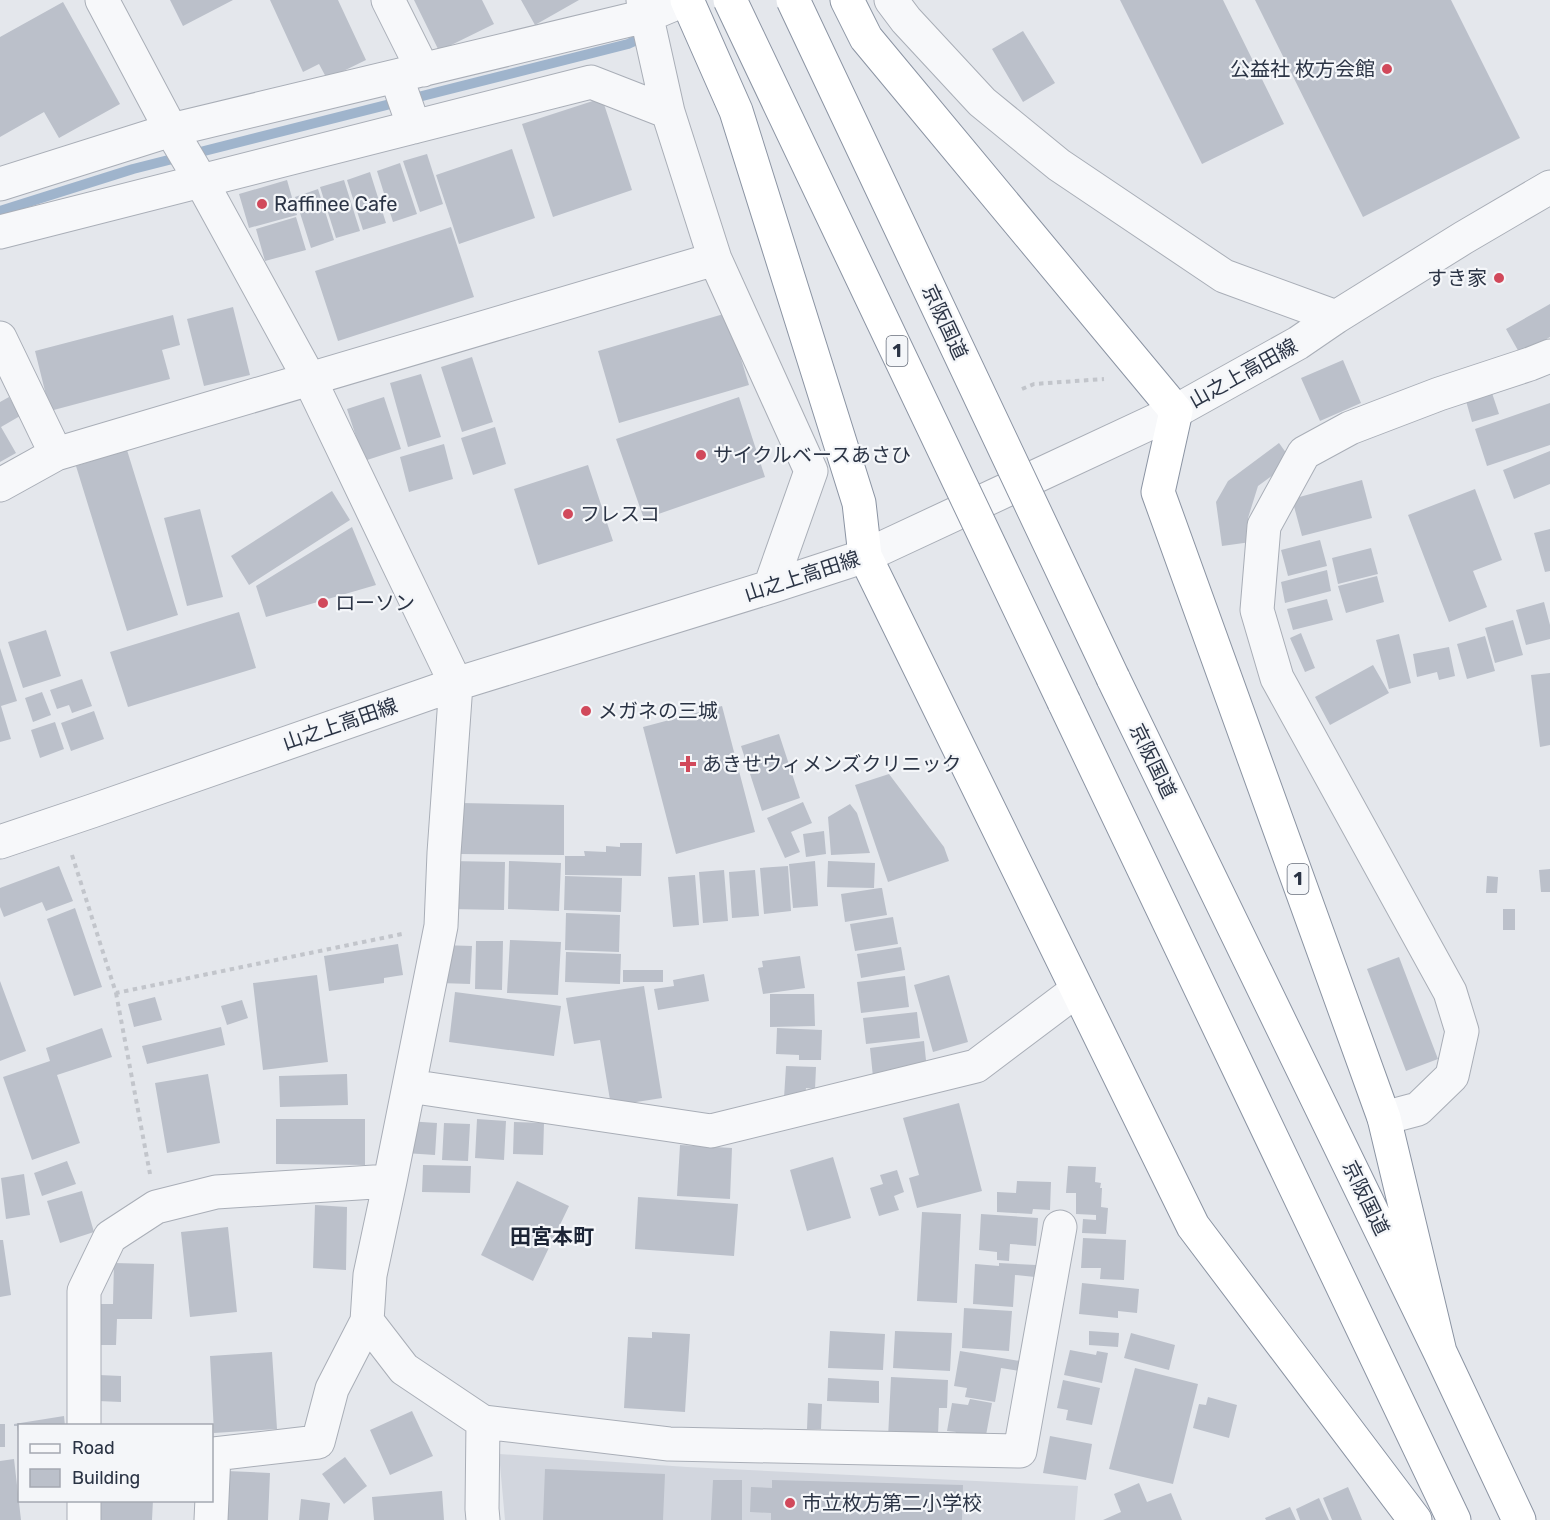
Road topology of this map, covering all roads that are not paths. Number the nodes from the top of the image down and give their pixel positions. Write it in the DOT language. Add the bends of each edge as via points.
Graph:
graph roads {
  1 [pos="102,0"];
  2 [pos="388,0"];
  3 [pos="730,0"];
  4 [pos="793,0"];
  5 [pos="847,0"];
  6 [pos="891,0"];
  7 [pos="662,5"];
  8 [pos="405,75"];
  9 [pos="668,112"];
  10 [pos="413,125"];
  11 [pos="172,131"];
  12 [pos="200,179"];
  13 [pos="0,184"];
  14 [pos="1550,187"];
  15 [pos="0,232"];
  16 [pos="715,259"];
  17 [pos="1336,317"];
  18 [pos="0,338"];
  19 [pos="1550,356"];
  20 [pos="309,378"];
  21 [pos="9,383"];
  22 [pos="1176,411"];
  23 [pos="56,454"];
  24 [pos="0,485"];
  25 [pos="865,556"];
  26 [pos="770,587"];
  27 [pos="456,684"];
  28 [pos="0,842"];
  29 [pos="1077,990"];
  30 [pos="409,1086"];
  31 [pos="1384,1118"];
  32 [pos="390,1181"];
  33 [pos="1060,1227"];
  34 [pos="367,1321"];
  35 [pos="1440,1352"];
  36 [pos="483,1422"];
  37 [pos="84,1424"];
  38 [pos="213,1476"];
  39 [pos="84,1502"];
  40 [pos="212,1502"];
  41 [pos="84,1520"];
  42 [pos="211,1520"];
  43 [pos="483,1520"];
  44 [pos="1415,1520"];
  45 [pos="1454,1520"];
  46 [pos="1518,1520"];
  1 -- 11 [label="street"];
  2 -- 8 [label="street"];
  3 -- 45 [label="highway, 1, bridge"];
  4 -- 35 [label="highway, 京阪国道 / 1, bridge" via="1113,678"];
  5 -- 22 [label="highway" via="866,38"];
  6 -- 17 [label="street" via="982,102 1059,165 1224,276"];
  7 -- 8 [label="street"];
  7 -- 9 [label="street"];
  7 -- 25 [label="highway" via="736,111 859,503"];
  8 -- 10 [label="street"];
  8 -- 11 [label="street"];
  9 -- 10 [label="street" via="591,82"];
  9 -- 16 [label="street"];
  10 -- 12 [label="street"];
  11 -- 12 [label="street"];
  11 -- 13 [label="street"];
  12 -- 15 [label="street"];
  12 -- 20 [label="street"];
  14 -- 17 [label="street, 山之上高田線"];
  16 -- 20 [label="street"];
  16 -- 26 [label="street" via="811,471"];
  17 -- 22 [label="street, 山之上高田線" via="1298,343"];
  18 -- 21 [label="street"];
  19 -- 31 [label="street" via="1350,428 1304,453 1264,526 1257,610 1277,678 1450,992 1462,1031 1452,1076 1418,1109"];
  20 -- 23 [label="street"];
  20 -- 27 [label="street"];
  21 -- 23 [label="street"];
  22 -- 25 [label="street, 山之上高田線"];
  22 -- 31 [label="highway, 1" via="1158,492"];
  23 -- 24 [label="street"];
  25 -- 26 [label="street, 山之上高田線"];
  25 -- 29 [label="highway"];
  26 -- 27 [label="street, 山之上高田線"];
  27 -- 28 [label="street, 山之上高田線"];
  27 -- 30 [label="street" via="441,926"];
  29 -- 30 [label="street" via="976,1066 711,1131"];
  29 -- 44 [label="highway" via="1193,1226"];
  30 -- 32 [label="street"];
  31 -- 35 [label="highway, 1"];
  32 -- 34 [label="street" via="370,1275"];
  32 -- 37 [label="street" via="216,1192 156,1207 110,1237 84,1291"];
  33 -- 36 [label="street" via="1020,1451 669,1444"];
  34 -- 36 [label="street" via="404,1369"];
  34 -- 38 [label="street" via="332,1389 318,1442 214,1454"];
  35 -- 46 [label="highway, 京阪国道 / 1"];
  36 -- 43 [label="street"];
  39 -- 41 [label="street"];
  40 -- 42 [label="street"];
}
